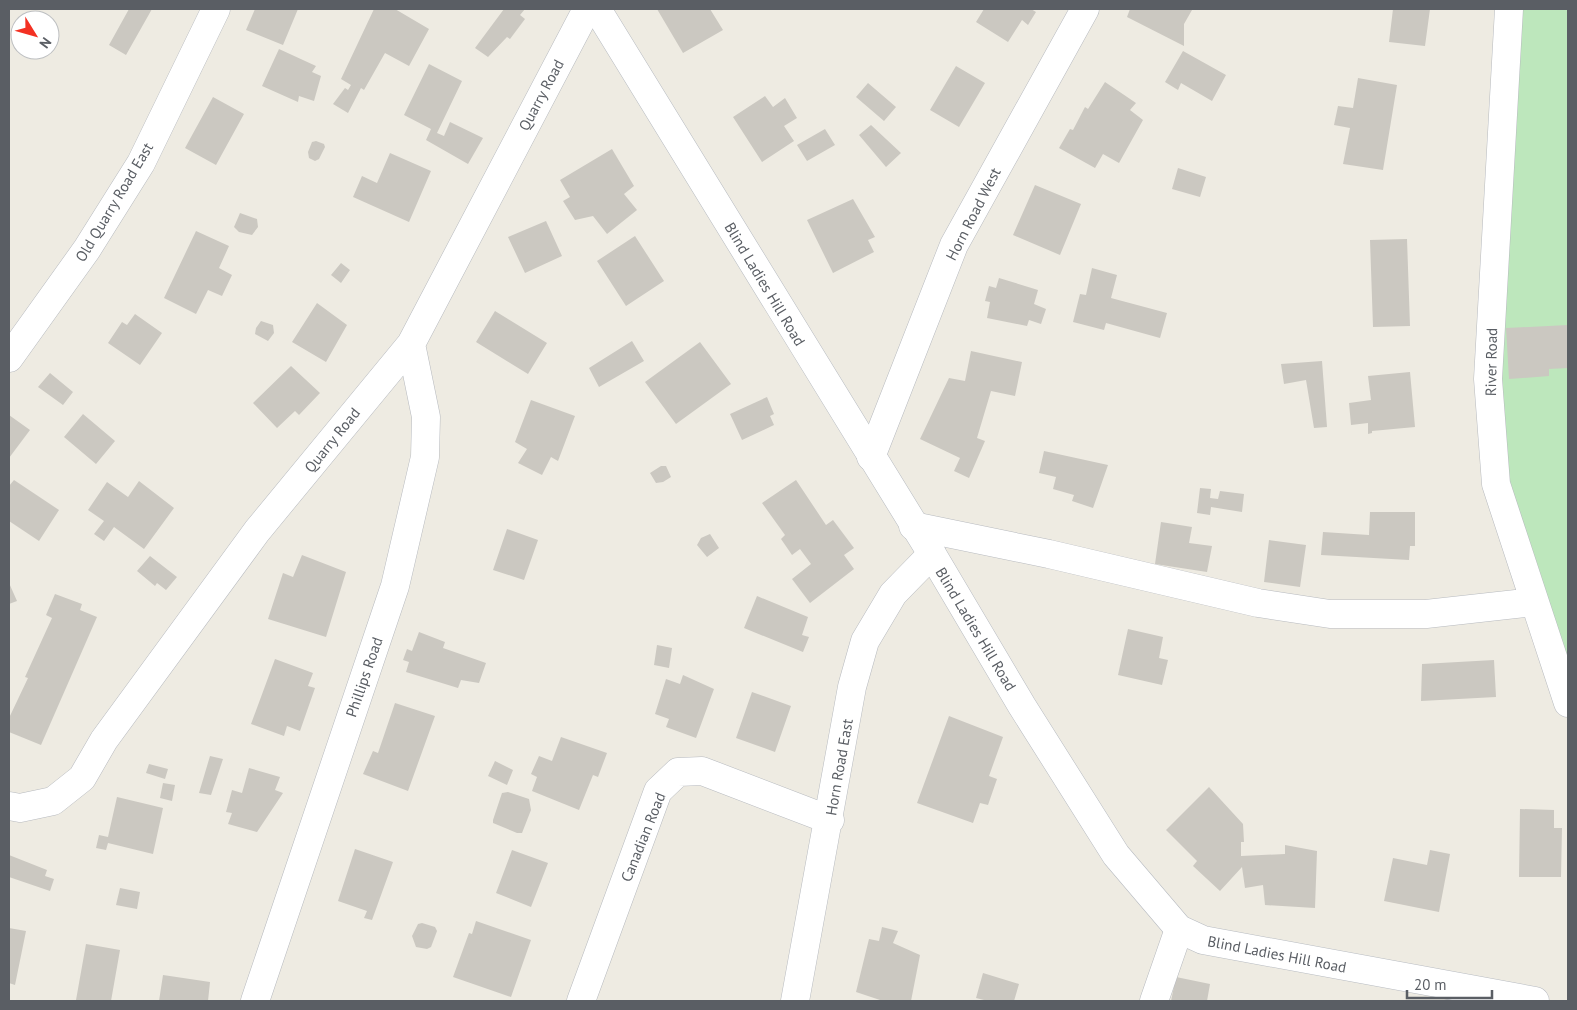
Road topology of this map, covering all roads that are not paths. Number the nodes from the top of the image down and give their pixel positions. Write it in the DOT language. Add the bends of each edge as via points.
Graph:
graph roads {
  1 [pos="216,9"];
  2 [pos="587,9"];
  3 [pos="597,9"];
  4 [pos="1085,9"];
  5 [pos="1509,9"];
  6 [pos="411,344"];
  7 [pos="9,358"];
  8 [pos="872,457"];
  9 [pos="913,526"];
  10 [pos="932,554"];
  11 [pos="1534,602"];
  12 [pos="1568,703"];
  13 [pos="9,806"];
  14 [pos="830,820"];
  15 [pos="1179,929"];
  16 [pos="255,1001"];
  17 [pos="581,1001"];
  18 [pos="795,1001"];
  19 [pos="1154,1001"];
  20 [pos="1535,1001"];
  1 -- 7 [label="street, Old Quarry Road East" via="142,163"];
  2 -- 6 [label="street, Quarry Road"];
  3 -- 8 [label="street, Blind Ladies Hill Road"];
  4 -- 8 [label="street, Horn Road West" via="954,245"];
  5 -- 11 [label="street, River Road" via="1488,379 1496,484"];
  6 -- 13 [label="street, Quarry Road" via="257,532 104,740 82,778 53,801 20,808"];
  6 -- 16 [label="street, Phillips Road" via="426,417 425,457 395,586"];
  8 -- 9 [label="street, Blind Ladies Hill Road"];
  9 -- 10 [label="street, Blind Ladies Hill Road"];
  9 -- 11 [label="street" via="1258,603 1330,614 1426,614"];
  10 -- 14 [label="street, Horn Road East" via="893,594 866,641 852,687"];
  10 -- 15 [label="street, Blind Ladies Hill Road" via="1116,855"];
  11 -- 12 [label="street, River Road"];
  14 -- 17 [label="street, Canadian Road" via="702,771 678,772 658,790"];
  14 -- 18 [label="street, Horn Road East"];
  15 -- 19 [label="street"];
  15 -- 20 [label="street, Blind Ladies Hill Road" via="1227,946"];
}
